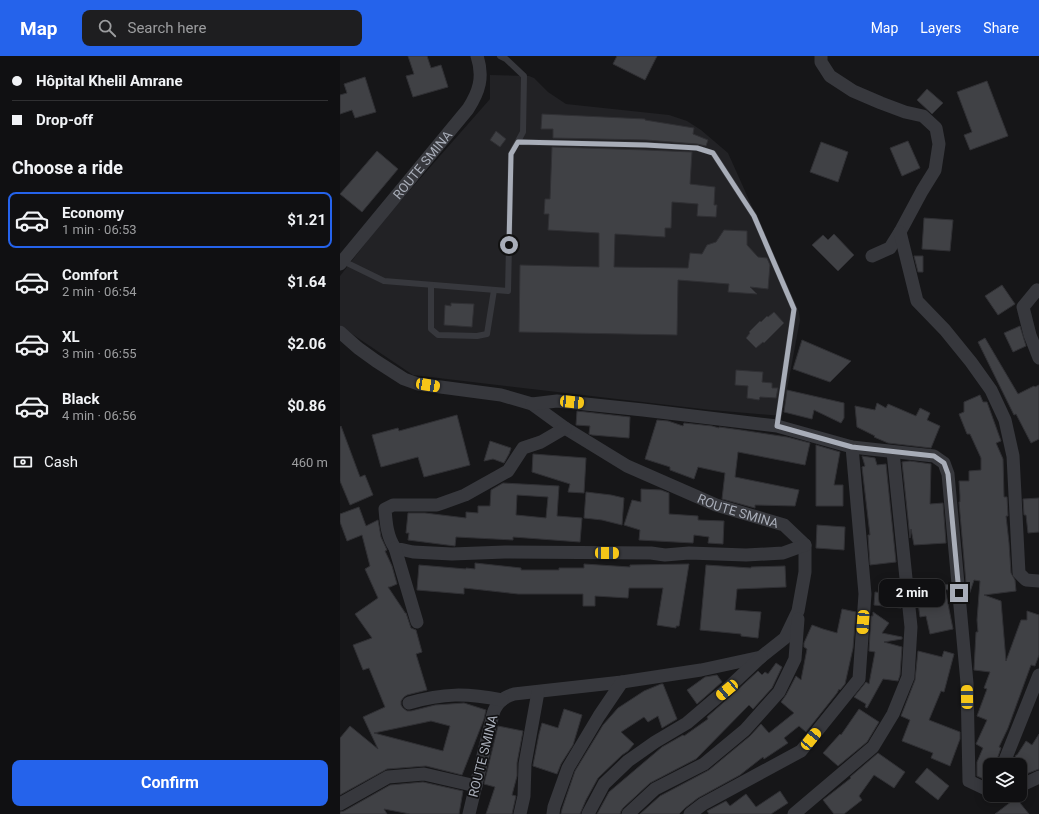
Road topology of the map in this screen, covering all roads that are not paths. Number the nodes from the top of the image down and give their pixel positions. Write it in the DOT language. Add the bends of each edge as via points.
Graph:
graph roads {
  1 [pos="477,56"];
  2 [pos="500,56"];
  3 [pos="821,56"];
  4 [pos="518,142"];
  5 [pos="900,232"];
  6 [pos="872,256"];
  7 [pos="341,262"];
  8 [pos="431,285"];
  9 [pos="494,290"];
  10 [pos="1039,291"];
  11 [pos="340,332"];
  12 [pos="1039,358"];
  13 [pos="532,404"];
  14 [pos="777,426"];
  15 [pos="565,428"];
  16 [pos="852,447"];
  17 [pos="893,452"];
  18 [pos="805,545"];
  19 [pos="395,548"];
  20 [pos="1039,581"];
  21 [pos="798,611"];
  22 [pos="417,622"];
  23 [pos="761,657"];
  24 [pos="1039,675"];
  25 [pos="622,682"];
  26 [pos="538,692"];
  27 [pos="502,700"];
  28 [pos="409,703"];
  29 [pos="1006,758"];
  30 [pos="1039,777"];
  31 [pos="1027,783"];
  32 [pos="476,786"];
  33 [pos="983,788"];
  34 [pos="340,804"];
  35 [pos="469,814"];
  36 [pos="520,814"];
  37 [pos="553,814"];
  38 [pos="588,814"];
  39 [pos="628,814"];
  40 [pos="691,814"];
  41 [pos="794,814"];
  1 -- 7 [label="street, ROUTE SMINA" via="480,64 480,82 476,97 468,110"];
  2 -- 4 [label="lane" via="524,76 523,132"];
  3 -- 5 [label="street" via="821,62 830,76 853,91 905,112 923,116 936,128 939,144 935,170"];
  4 -- 9 [label="lane" via="511,154 508,291"];
  4 -- 14 [label="lane" via="646,145 697,148 713,153 754,216 794,309"];
  5 -- 6 [label="street" via="890,248"];
  5 -- 20 [label="street" via="916,301 945,330 975,368 991,390 1005,420 1013,456 1019,573 1026,580"];
  7 -- 8 [label="lane" via="384,282"];
  8 -- 9 [label="lane"];
  8 -- 9 [label="lane" via="431,328 438,335 487,334"];
  10 -- 12 [label="street" via="1037,290 1023,307"];
  11 -- 13 [label="street, ROUTE SMINA" via="358,348 404,379 418,384 501,395"];
  13 -- 14 [label="street" via="557,401"];
  13 -- 15 [label="street, ROUTE SMINA"];
  14 -- 16 [label="street"];
  15 -- 18 [label="street, ROUTE SMINA" via="627,466 716,505 784,524"];
  15 -- 19 [label="street" via="541,442 523,448 508,471 465,495 437,504 393,505 385,510 391,542"];
  16 -- 17 [label="street"];
  16 -- 40 [label="street" via="865,594 859,679 801,751 703,804"];
  17 -- 33 [label="street" via="934,456 944,463 948,474 967,683 969,781"];
  17 -- 41 [label="street" via="911,627 908,677 893,714 873,747"];
  18 -- 19 [label="street" via="783,553 746,555 570,552 452,554 413,552"];
  18 -- 21 [label="street, ROUTE SMINA"];
  19 -- 22 [label="street"];
  21 -- 23 [label="street, ROUTE SMINA" via="785,638"];
  21 -- 39 [label="street" via="795,659 779,692 745,730 704,764 655,789"];
  23 -- 25 [label="street, ROUTE SMINA" via="701,670"];
  23 -- 38 [label="street" via="687,723 628,761 604,784"];
  24 -- 29 [label="street"];
  25 -- 26 [label="street, ROUTE SMINA"];
  25 -- 37 [label="street" via="568,768"];
  26 -- 27 [label="street, ROUTE SMINA" via="514,694"];
  26 -- 36 [label="street" via="525,764 524,796"];
  27 -- 28 [label="street" via="455,694"];
  27 -- 32 [label="street, ROUTE SMINA" via="493,714"];
  30 -- 31 [label="street"];
  32 -- 34 [label="street" via="424,774 388,777"];
  32 -- 35 [label="street, ROUTE SMINA"];
}
